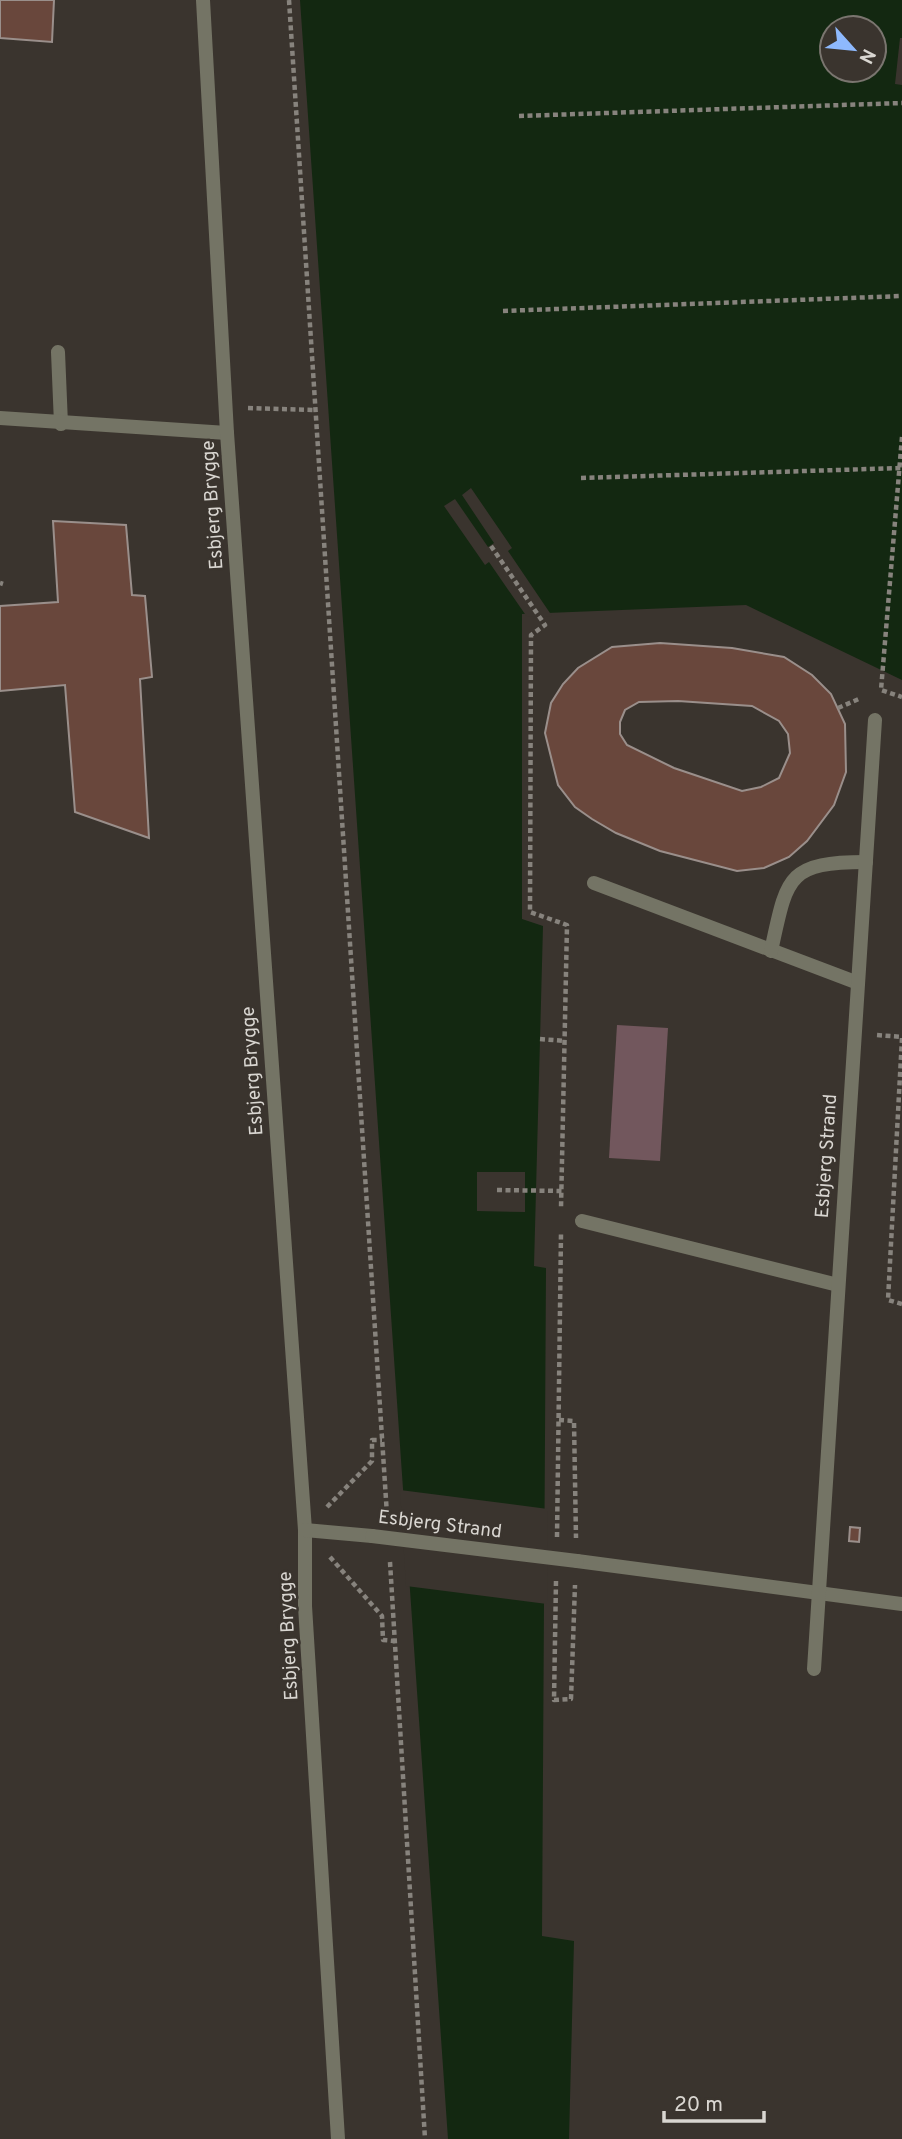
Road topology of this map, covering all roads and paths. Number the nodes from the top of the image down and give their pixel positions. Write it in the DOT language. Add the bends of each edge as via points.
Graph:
graph roads {
  1 [pos="203,0"];
  2 [pos="289,0"];
  3 [pos="902,103"];
  4 [pos="519,116"];
  5 [pos="902,296"];
  6 [pos="503,311"];
  7 [pos="58,352"];
  8 [pos="226,407"];
  9 [pos="315,410"];
  10 [pos="0,418"];
  11 [pos="61,424"];
  12 [pos="227,433"];
  13 [pos="902,437"];
  14 [pos="901,467"];
  15 [pos="581,478"];
  16 [pos="491,546"];
  17 [pos="902,697"];
  18 [pos="875,720"];
  19 [pos="866,862"];
  20 [pos="594,883"];
  21 [pos="771,951"];
  22 [pos="858,983"];
  23 [pos="902,1038"];
  24 [pos="540,1039"];
  25 [pos="565,1041"];
  26 [pos="497,1190"];
  27 [pos="562,1191"];
  28 [pos="561,1218"];
  29 [pos="582,1221"];
  30 [pos="561,1232"];
  31 [pos="838,1285"];
  32 [pos="902,1304"];
  33 [pos="382,1440"];
  34 [pos="387,1520"];
  35 [pos="305,1530"];
  36 [pos="557,1546"];
  37 [pos="390,1560"];
  38 [pos="556,1574"];
  39 [pos="819,1595"];
  40 [pos="902,1604"];
  41 [pos="395,1641"];
  42 [pos="814,1669"];
  43 [pos="554,1700"];
  44 [pos="338,2139"];
  45 [pos="425,2139"];
  1 -- 8 [label="street, Esbjerg Brygge"];
  2 -- 9 [label="path"];
  3 -- 4 [label="path"];
  5 -- 6 [label="path"];
  7 -- 11 [label="street"];
  8 -- 9 [label="path"];
  8 -- 12 [label="street, Esbjerg Brygge"];
  9 -- 33 [label="path"];
  10 -- 11 [label="street"];
  11 -- 12 [label="street"];
  12 -- 35 [label="street, Esbjerg Brygge"];
  13 -- 14 [label="path"];
  14 -- 15 [label="path"];
  14 -- 17 [label="path" via="881,690"];
  16 -- 25 [label="path" via="545,625 531,635 530,912 567,925"];
  18 -- 19 [label="street, Esbjerg Strand"];
  19 -- 21 [label="street" via="827,862 799,873 783,896"];
  19 -- 22 [label="street, Esbjerg Strand"];
  20 -- 21 [label="street"];
  21 -- 22 [label="street"];
  22 -- 31 [label="street, Esbjerg Strand"];
  23 -- 32 [label="path" via="888,1300"];
  24 -- 25 [label="path"];
  25 -- 27 [label="path"];
  26 -- 27 [label="path"];
  27 -- 28 [label="path"];
  29 -- 31 [label="street"];
  30 -- 36 [label="path"];
  31 -- 39 [label="street, Esbjerg Strand"];
  33 -- 34 [label="path"];
  33 -- 35 [label="path" via="372,1440 372,1461"];
  35 -- 39 [label="street, Esbjerg Strand, bridge"];
  35 -- 41 [label="path" via="382,1616 383,1640"];
  35 -- 44 [label="street, Esbjerg Brygge" via="305,1606"];
  37 -- 41 [label="path"];
  38 -- 43 [label="path"];
  39 -- 40 [label="street, Esbjerg Strand"];
  39 -- 42 [label="street, Esbjerg Strand"];
  41 -- 45 [label="path"];
}
